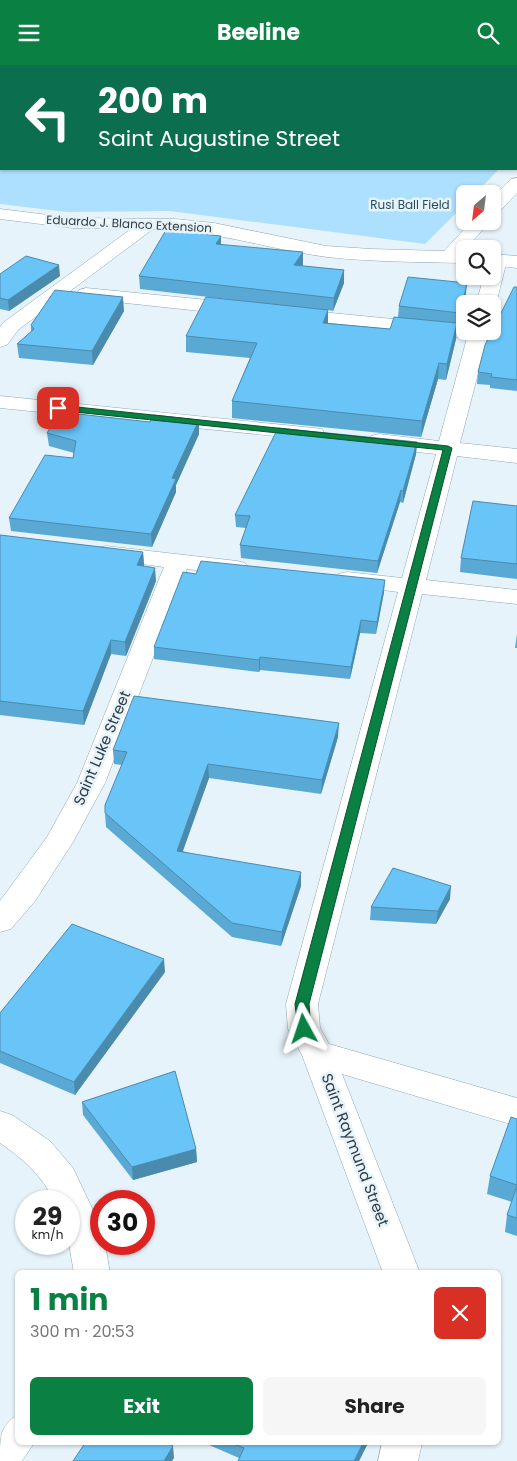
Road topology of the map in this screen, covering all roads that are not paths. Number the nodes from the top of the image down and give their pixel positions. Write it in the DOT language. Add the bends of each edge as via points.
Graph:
graph roads {
  1 [pos="517,183"];
  2 [pos="501,200"];
  3 [pos="0,214"];
  4 [pos="149,224"];
  5 [pos="456,257"];
  6 [pos="501,261"];
  7 [pos="517,262"];
  8 [pos="56,291"];
  9 [pos="252,311"];
  10 [pos="272,313"];
  11 [pos="456,330"];
  12 [pos="476,340"];
  13 [pos="0,341"];
  14 [pos="0,402"];
  15 [pos="331,436"];
  16 [pos="360,439"];
  17 [pos="448,448"];
  18 [pos="517,456"];
  19 [pos="84,550"];
  20 [pos="178,561"];
  21 [pos="256,570"];
  22 [pos="324,577"];
  23 [pos="412,586"];
  24 [pos="517,597"];
  25 [pos="0,921"];
  26 [pos="318,1054"];
  27 [pos="517,1112"];
  28 [pos="0,1125"];
  29 [pos="91,1270"];
  30 [pos="401,1270"];
  31 [pos="15,1438"];
  32 [pos="402,1445"];
  33 [pos="0,1459"];
  34 [pos="398,1461"];
  1 -- 2 [label="street"];
  3 -- 4 [label="street, Eduardo J. Blanco Extension" via="72,223"];
  4 -- 5 [label="street, Eduardo J. Blanco Extension" via="214,228 326,251"];
  4 -- 8 [label="street"];
  6 -- 7 [label="street"];
  8 -- 9 [label="street"];
  8 -- 13 [label="street" via="11,327"];
  10 -- 11 [label="street"];
  12 -- 17 [label="street, Saint Raymund Street"];
  14 -- 15 [label="street"];
  16 -- 17 [label="street"];
  17 -- 18 [label="street"];
  17 -- 23 [label="street, Saint Raymund Street"];
  19 -- 20 [label="street"];
  20 -- 21 [label="street"];
  20 -- 25 [label="street, Saint Luke Street" via="91,783 59,842"];
  22 -- 23 [label="street"];
  23 -- 24 [label="street"];
  23 -- 26 [label="street, Saint Raymund Street" via="302,1004 304,1029"];
  26 -- 27 [label="street"];
  26 -- 30 [label="street, Saint Raymund Street"];
  28 -- 29 [label="street" via="38,1151 61,1178 84,1229"];
  31 -- 33 [label="street"];
  32 -- 34 [label="street"];
}
